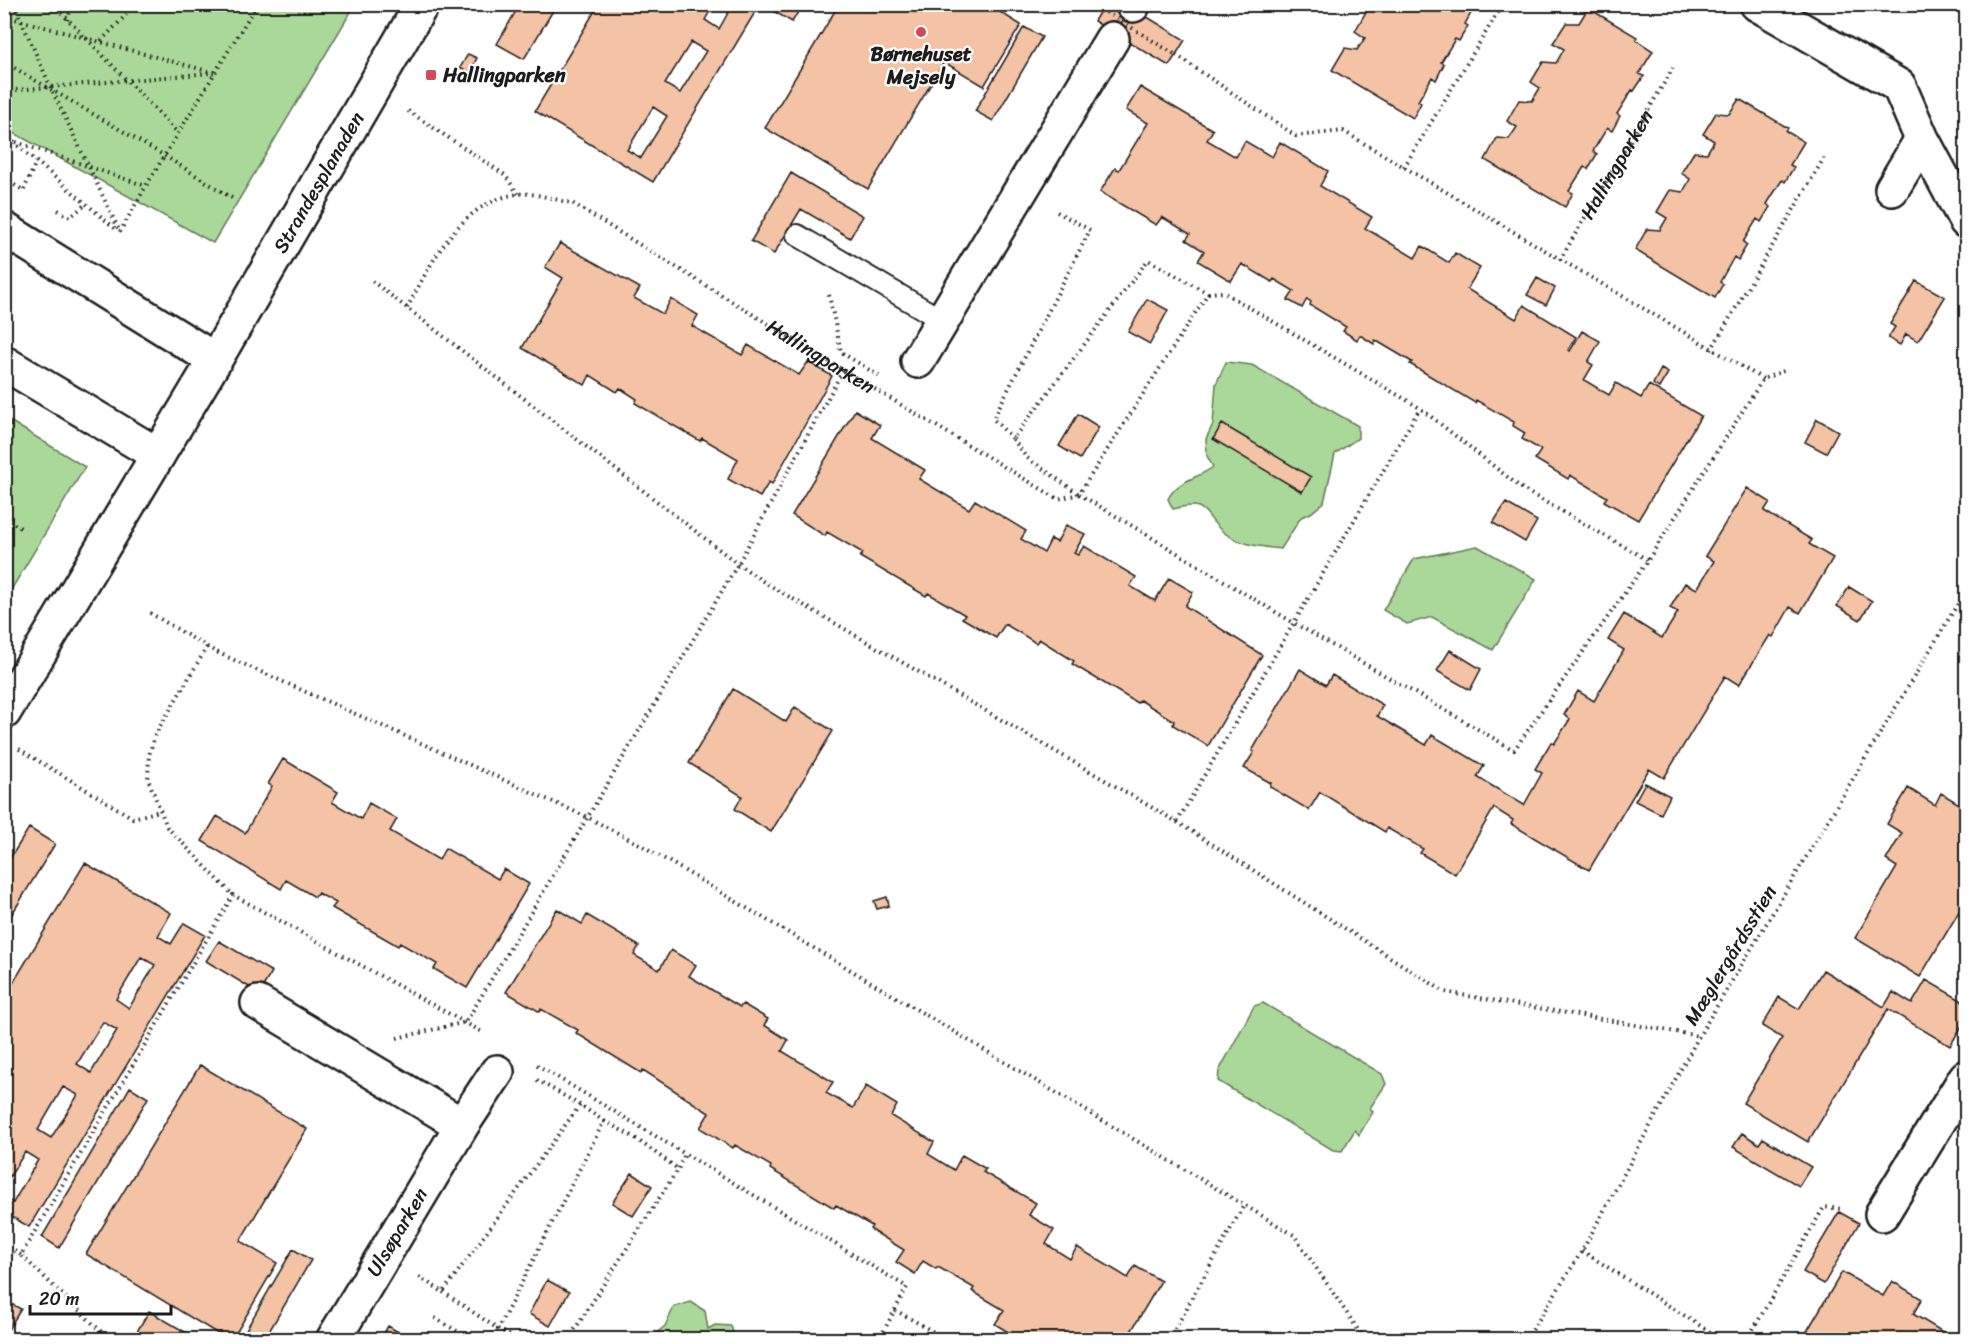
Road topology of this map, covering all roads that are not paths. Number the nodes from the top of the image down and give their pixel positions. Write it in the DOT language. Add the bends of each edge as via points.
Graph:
graph roads {
  1 [pos="422,4"];
  2 [pos="1757,4"];
  3 [pos="1112,39"];
  4 [pos="1922,139"];
  5 [pos="1892,189"];
  6 [pos="1966,221"];
  7 [pos="4,229"];
  8 [pos="797,236"];
  9 [pos="942,320"];
  10 [pos="215,360"];
  11 [pos="918,362"];
  12 [pos="4,363"];
  13 [pos="158,455"];
  14 [pos="4,712"];
  15 [pos="258,1002"];
  16 [pos="497,1072"];
  17 [pos="1966,1077"];
  18 [pos="462,1125"];
  19 [pos="1881,1214"];
  20 [pos="333,1340"];
  1 -- 10 [label="street, Strandesplanaden"];
  2 -- 4 [label="street" via="1899,86"];
  3 -- 9 [label="street"];
  4 -- 5 [label="street"];
  4 -- 6 [label="street"];
  7 -- 10 [label="street"];
  8 -- 9 [label="lane"];
  9 -- 11 [label="street"];
  10 -- 13 [label="street, Strandesplanaden"];
  12 -- 13 [label="street"];
  13 -- 14 [label="street, Strandesplanaden"];
  15 -- 18 [label="street"];
  16 -- 18 [label="street, Ulsøparken"];
  17 -- 19 [label="street"];
  18 -- 20 [label="street, Ulsøparken"];
}
